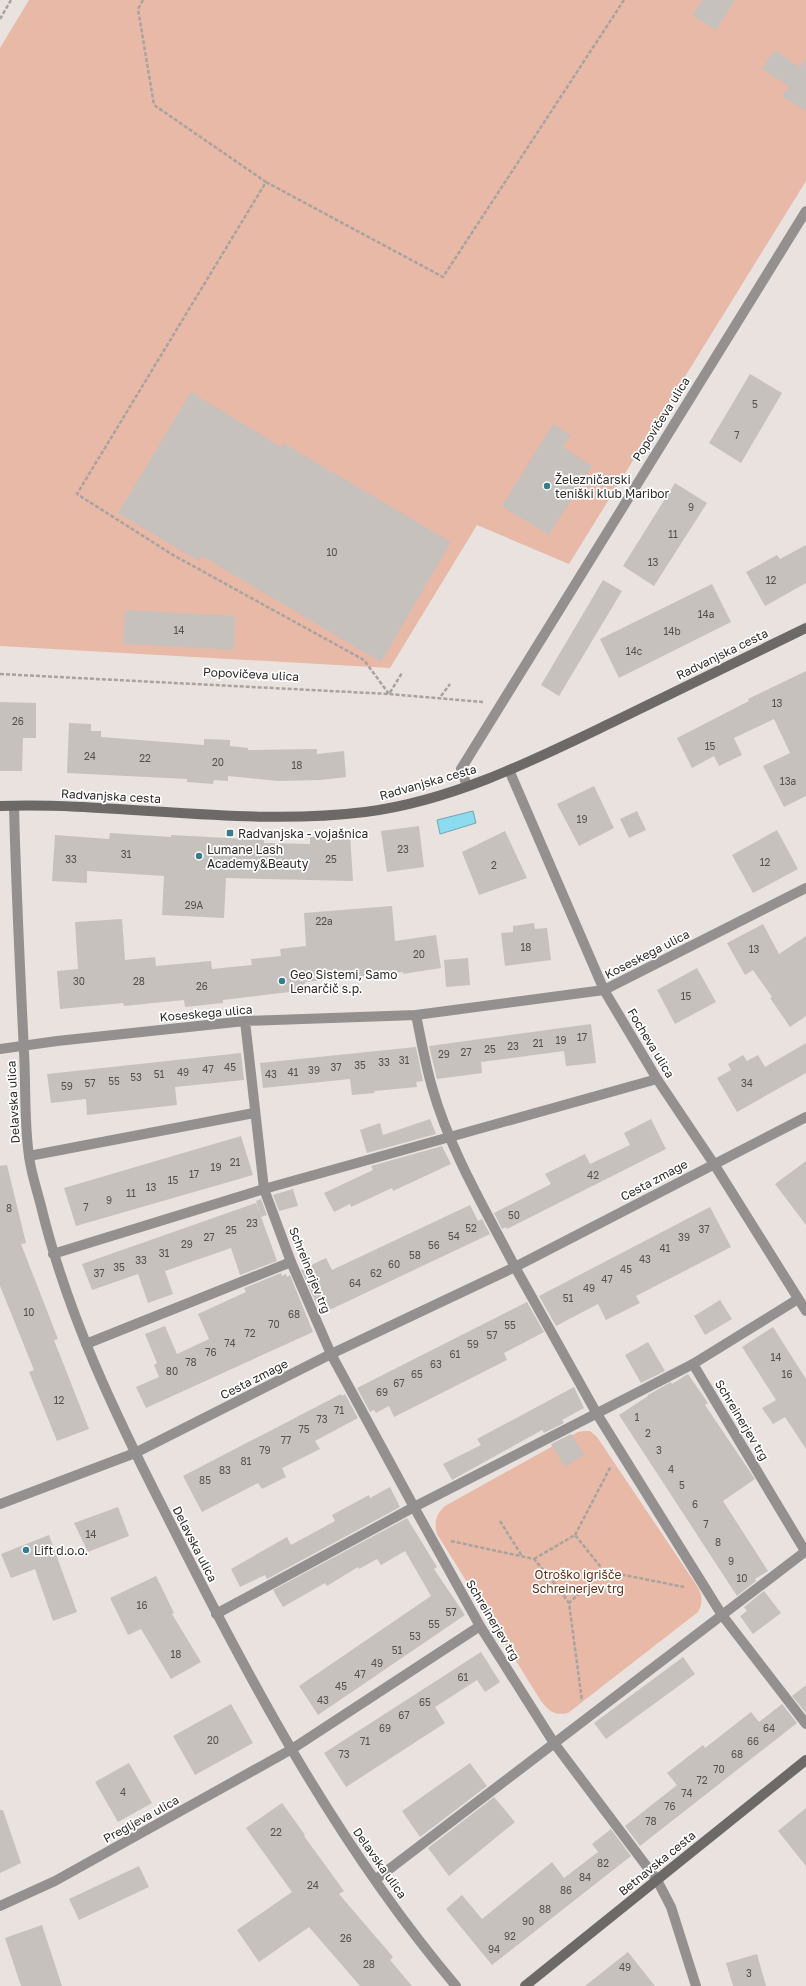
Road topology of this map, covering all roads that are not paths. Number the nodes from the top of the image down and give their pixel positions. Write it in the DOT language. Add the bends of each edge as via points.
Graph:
graph roads {
  1 [pos="806,211"];
  2 [pos="806,628"];
  3 [pos="509,770"];
  4 [pos="467,786"];
  5 [pos="0,806"];
  6 [pos="14,806"];
  7 [pos="806,888"];
  8 [pos="604,990"];
  9 [pos="416,1015"];
  10 [pos="245,1022"];
  11 [pos="24,1047"];
  12 [pos="0,1049"];
  13 [pos="657,1079"];
  14 [pos="254,1113"];
  15 [pos="806,1116"];
  16 [pos="450,1138"];
  17 [pos="29,1156"];
  18 [pos="714,1164"];
  19 [pos="264,1188"];
  20 [pos="53,1254"];
  21 [pos="291,1262"];
  22 [pos="515,1268"];
  23 [pos="798,1299"];
  24 [pos="806,1311"];
  25 [pos="86,1344"];
  26 [pos="331,1354"];
  27 [pos="692,1364"];
  28 [pos="597,1414"];
  29 [pos="135,1454"];
  30 [pos="0,1504"];
  31 [pos="414,1507"];
  32 [pos="806,1551"];
  33 [pos="216,1614"];
  34 [pos="722,1615"];
  35 [pos="480,1626"];
  36 [pos="806,1724"];
  37 [pos="554,1743"];
  38 [pos="292,1749"];
  39 [pos="806,1760"];
  40 [pos="375,1880"];
  41 [pos="657,1880"];
  42 [pos="0,1906"];
  43 [pos="456,1986"];
  44 [pos="525,1986"];
  45 [pos="696,1986"];
  1 -- 4 [label="street, Popovičeva ulica" via="461,769"];
  2 -- 3 [label="street, Radvanjska cesta" via="531,762"];
  3 -- 4 [label="street, Radvanjska cesta"];
  3 -- 8 [label="street, Focheva ulica"];
  4 -- 6 [label="street, Radvanjska cesta" via="396,806 333,815 285,817"];
  5 -- 6 [label="street, Radvanjska cesta"];
  6 -- 11 [label="street, Delavska ulica"];
  7 -- 8 [label="street, Koseskega ulica"];
  8 -- 9 [label="street, Koseskega ulica"];
  8 -- 13 [label="street, Focheva ulica"];
  9 -- 10 [label="street, Koseskega ulica"];
  9 -- 16 [label="street" via="432,1087"];
  10 -- 11 [label="street, Koseskega ulica" via="65,1040"];
  10 -- 14 [label="street, Schreinerjev trg"];
  11 -- 12 [label="street, Koseskega ulica"];
  11 -- 17 [label="street, Delavska ulica"];
  13 -- 16 [label="street"];
  13 -- 18 [label="street, Focheva ulica"];
  14 -- 17 [label="street, Delavska ulica"];
  14 -- 19 [label="street, Schreinerjev trg"];
  15 -- 18 [label="street, Cesta zmage"];
  16 -- 19 [label="street"];
  16 -- 22 [label="street"];
  17 -- 20 [label="street, Delavska ulica"];
  18 -- 22 [label="street, Cesta zmage"];
  18 -- 23 [label="street, Focheva ulica"];
  19 -- 20 [label="street"];
  19 -- 21 [label="street, Schreinerjev trg"];
  20 -- 25 [label="street, Delavska ulica"];
  21 -- 25 [label="street"];
  21 -- 26 [label="street, Schreinerjev trg"];
  22 -- 26 [label="street, Cesta zmage"];
  22 -- 28 [label="street"];
  23 -- 24 [label="street, Focheva ulica"];
  23 -- 27 [label="street"];
  25 -- 29 [label="street, Delavska ulica"];
  26 -- 29 [label="street, Cesta zmage"];
  26 -- 31 [label="street, Schreinerjev trg"];
  27 -- 28 [label="street"];
  27 -- 32 [label="street, Schreinerjev trg"];
  28 -- 31 [label="street"];
  28 -- 34 [label="street"];
  29 -- 30 [label="street, Cesta zmage"];
  29 -- 33 [label="street, Delavska ulica"];
  31 -- 33 [label="street"];
  31 -- 35 [label="street, Schreinerjev trg"];
  32 -- 34 [label="street, Schreinerjev trg"];
  33 -- 38 [label="street, Delavska ulica"];
  34 -- 36 [label="street"];
  34 -- 37 [label="street, Schreinerjev trg"];
  35 -- 37 [label="street, Schreinerjev trg"];
  35 -- 38 [label="street"];
  37 -- 40 [label="street, Schreinerjev trg"];
  37 -- 41 [label="street, Schreinerjev trg"];
  38 -- 40 [label="street, Delavska ulica" via="328,1811"];
  38 -- 42 [label="street, Pregljeva ulica" via="55,1881"];
  39 -- 41 [label="street, Betnavska cesta"];
  40 -- 43 [label="street, Delavska ulica"];
  41 -- 44 [label="street, Betnavska cesta"];
  41 -- 45 [label="street, Schreinerjev trg" via="671,1907"];
}
